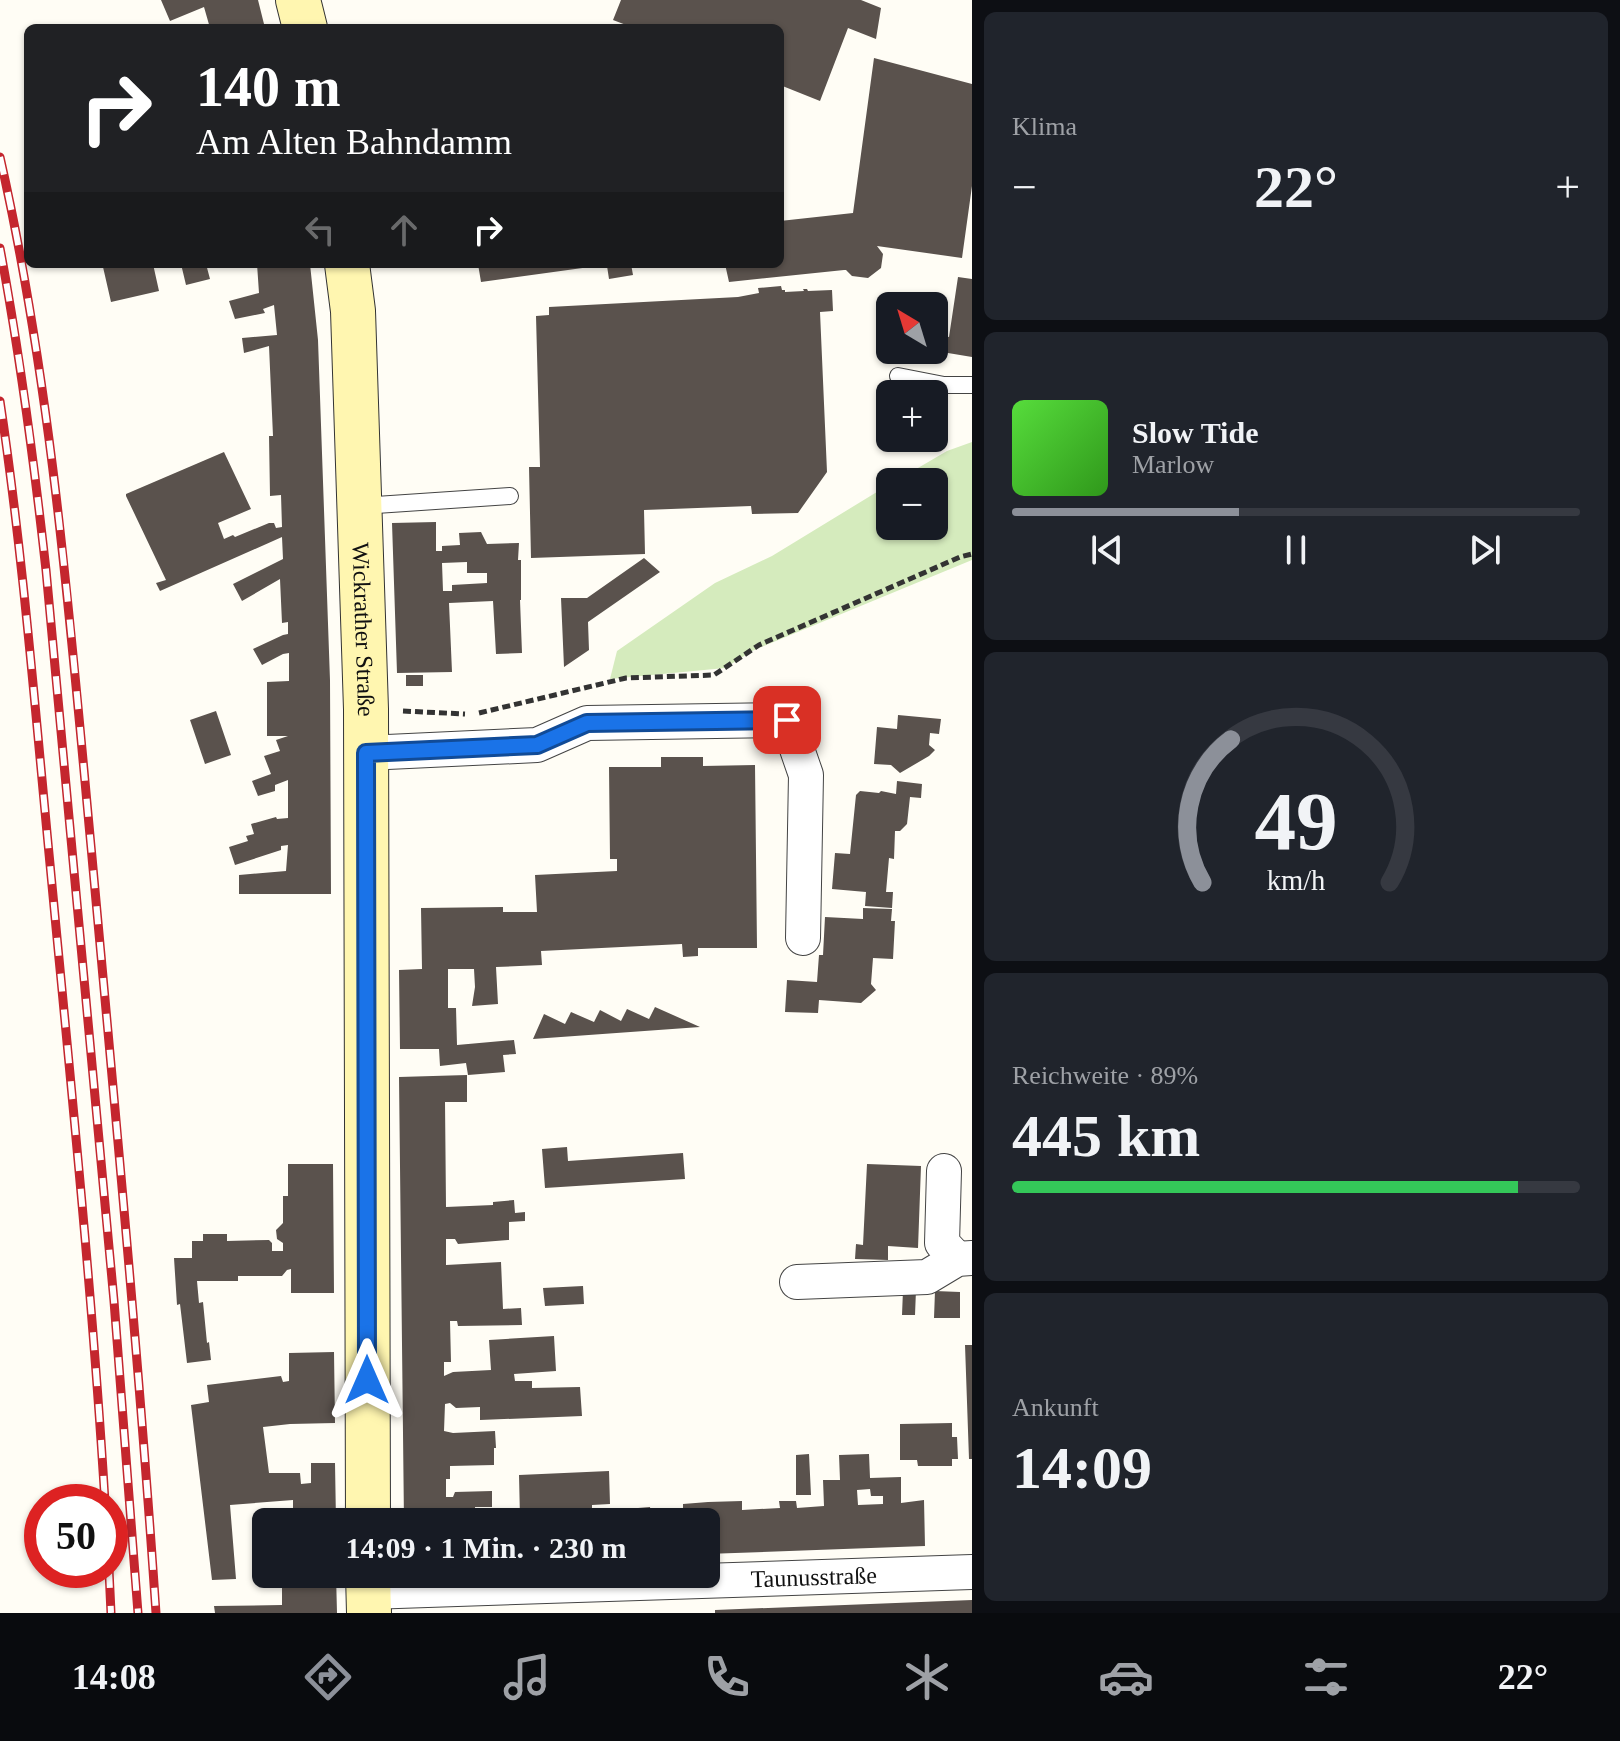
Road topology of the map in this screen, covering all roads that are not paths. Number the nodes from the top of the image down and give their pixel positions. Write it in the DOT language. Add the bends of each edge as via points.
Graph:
graph roads {
  1 [pos="298,0"];
  2 [pos="304,24"];
  3 [pos="348,268"];
  4 [pos="898,376"];
  5 [pos="972,385"];
  6 [pos="510,496"];
  7 [pos="360,506"];
  8 [pos="366,753"];
  9 [pos="803,938"];
  10 [pos="944,1171"];
  11 [pos="964,1258"];
  12 [pos="797,1282"];
  13 [pos="368,1508"];
  14 [pos="972,1572"];
  15 [pos="368,1593"];
  1 -- 2 [label="main road"];
  3 -- 7 [label="main road, Wickrather Straße"];
  4 -- 5 [label="lane"];
  6 -- 7 [label="lane"];
  7 -- 8 [label="main road, Wickrather Straße"];
  8 -- 9 [label="street" via="537,745 587,723 787,720 806,775"];
  8 -- 13 [label="main road, Wickrather Straße"];
  10 -- 11 [label="street" via="942,1243"];
  11 -- 12 [label="street" via="927,1277"];
  14 -- 15 [label="street, Taunusstraße"];
}
